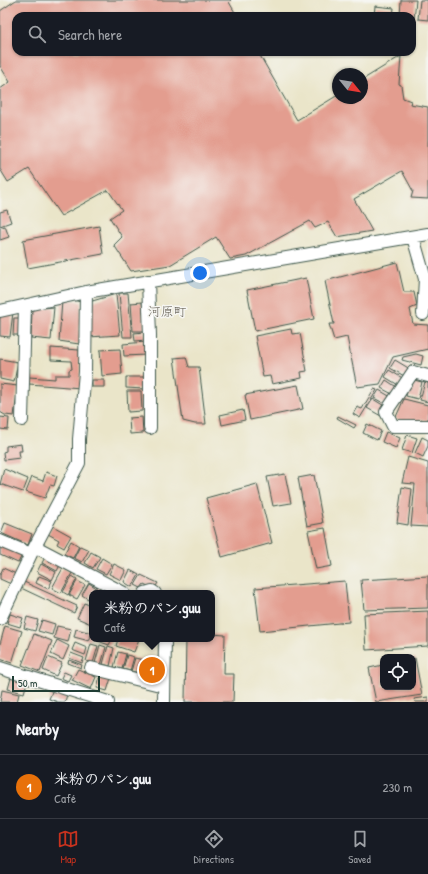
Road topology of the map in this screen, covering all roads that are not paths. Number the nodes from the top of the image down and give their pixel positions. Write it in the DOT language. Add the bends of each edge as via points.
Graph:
graph roads {
  1 [pos="428,234"];
  2 [pos="413,237"];
  3 [pos="426,279"];
  4 [pos="148,281"];
  5 [pos="86,292"];
  6 [pos="25,306"];
  7 [pos="0,311"];
  8 [pos="423,314"];
  9 [pos="428,376"];
  10 [pos="22,420"];
  11 [pos="428,426"];
  12 [pos="150,428"];
  13 [pos="0,541"];
  14 [pos="33,551"];
  15 [pos="118,590"];
  16 [pos="0,619"];
  17 [pos="165,642"];
  18 [pos="0,668"];
  19 [pos="90,668"];
  20 [pos="164,686"];
  21 [pos="100,701"];
  22 [pos="164,702"];
  1 -- 2 [label="street"];
  2 -- 3 [label="street"];
  2 -- 4 [label="street"];
  3 -- 8 [label="street"];
  4 -- 5 [label="street"];
  4 -- 12 [label="street"];
  5 -- 6 [label="street"];
  5 -- 14 [label="street" via="85,372 78,439 79,463"];
  6 -- 7 [label="street"];
  6 -- 10 [label="street"];
  9 -- 11 [label="street" via="413,372 386,412 393,426"];
  13 -- 14 [label="street"];
  14 -- 15 [label="street"];
  14 -- 16 [label="street"];
  17 -- 20 [label="street"];
  18 -- 21 [label="street"];
  19 -- 20 [label="street"];
  20 -- 22 [label="street"];
}
